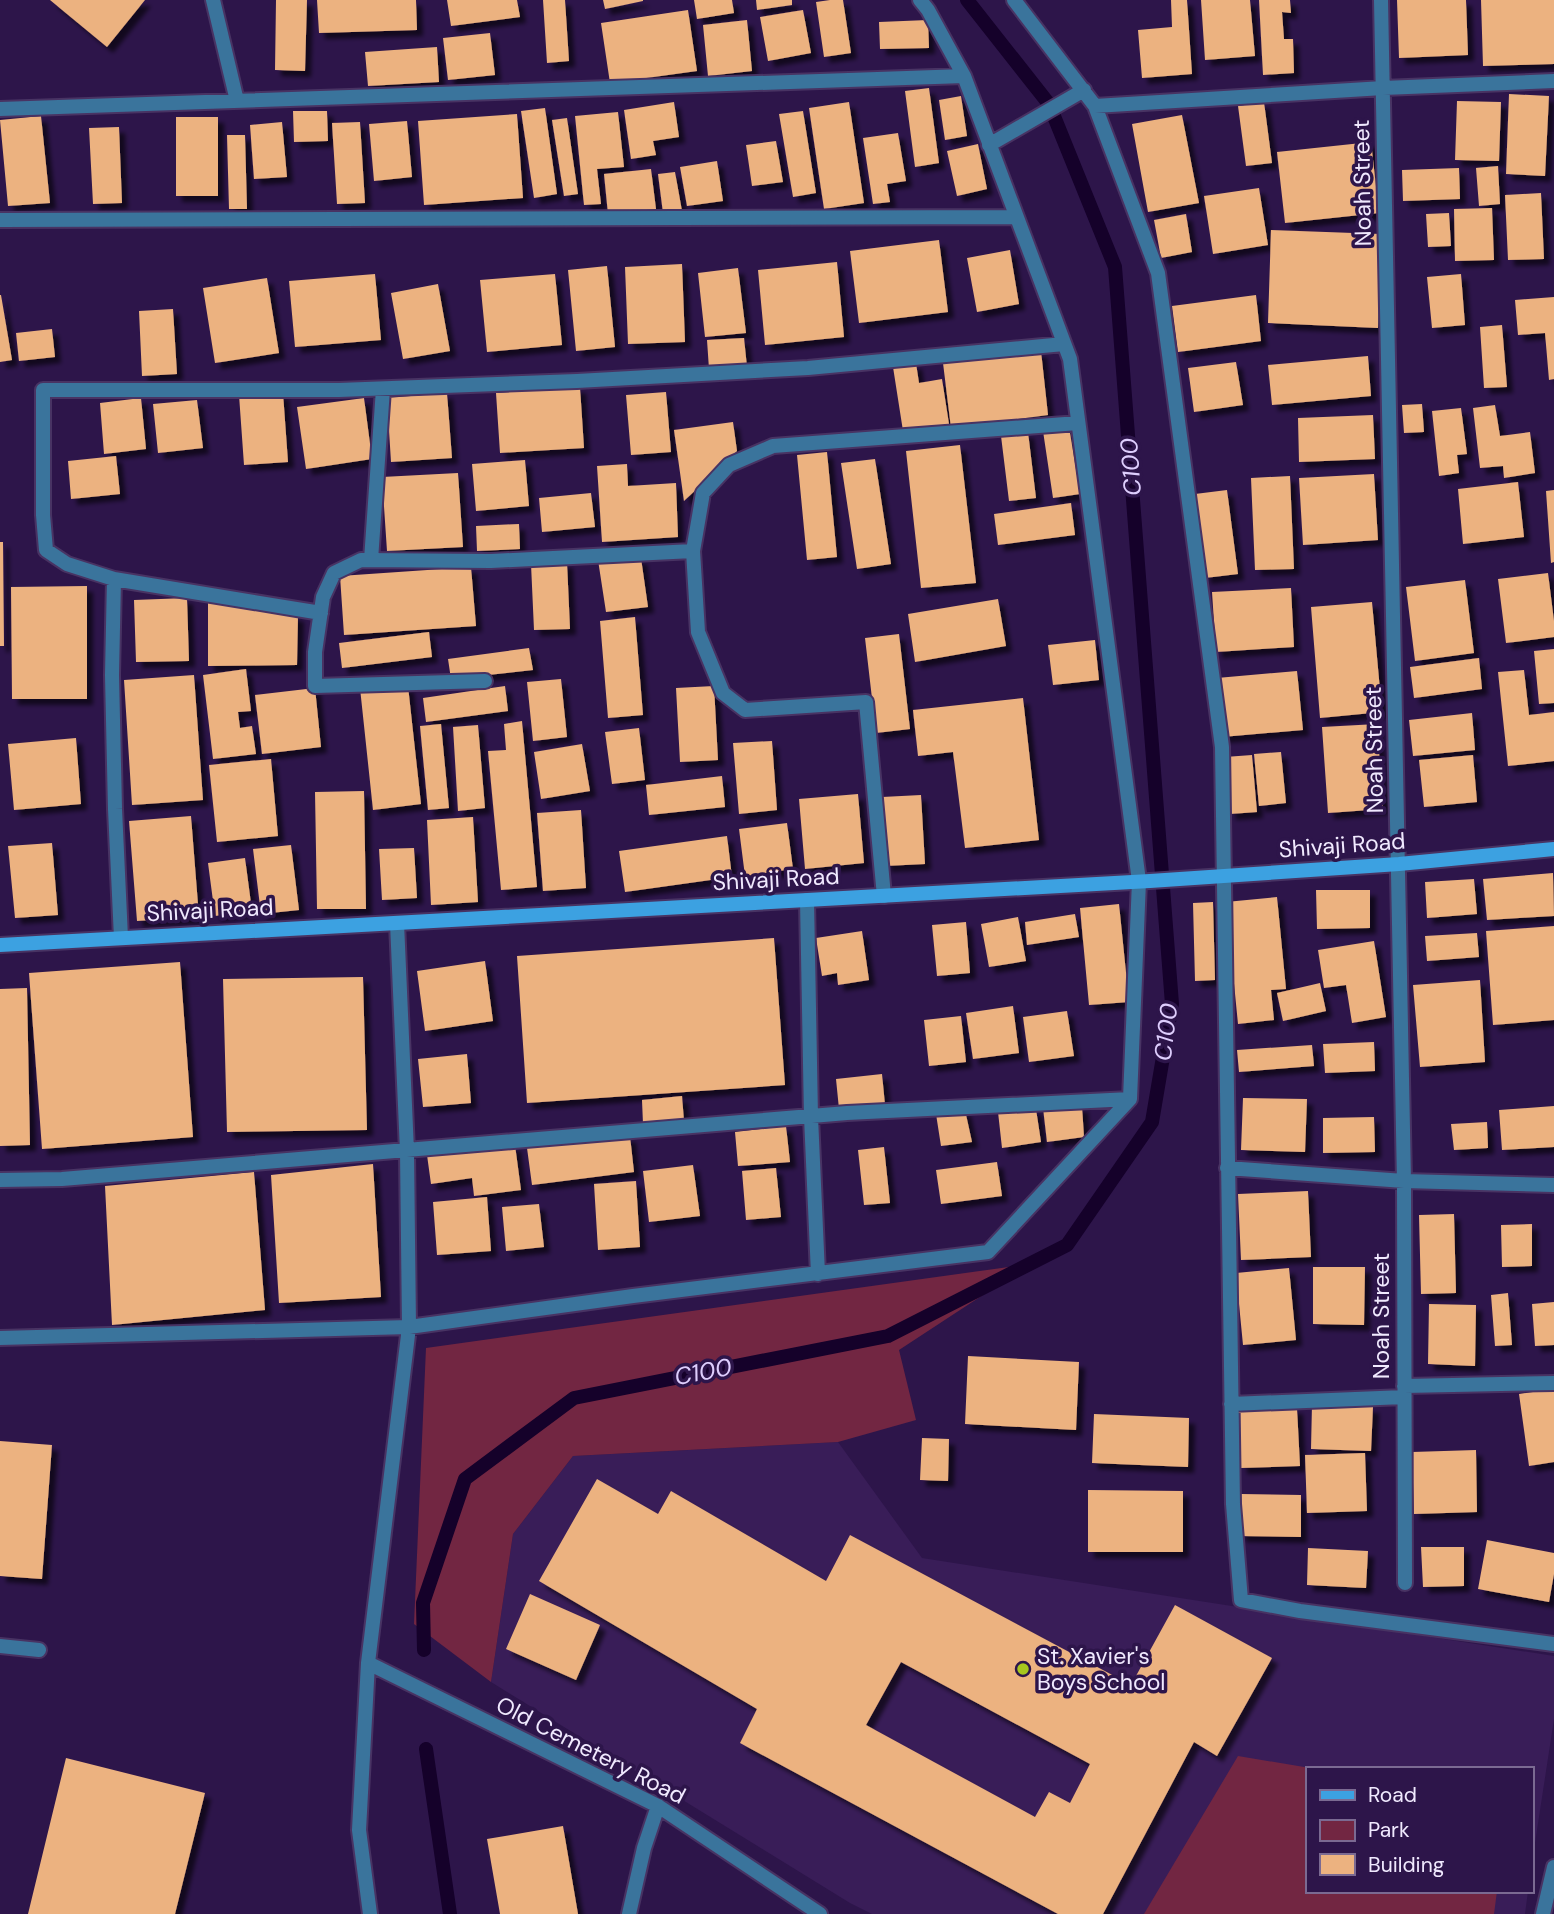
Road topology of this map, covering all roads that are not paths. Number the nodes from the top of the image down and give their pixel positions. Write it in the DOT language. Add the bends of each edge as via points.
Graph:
graph roads {
  1 [pos="213,0"];
  2 [pos="920,0"];
  3 [pos="1014,0"];
  4 [pos="1381,0"];
  5 [pos="964,76"];
  6 [pos="1554,81"];
  7 [pos="1383,88"];
  8 [pos="1078,94"];
  9 [pos="237,101"];
  10 [pos="1095,106"];
  11 [pos="0,108"];
  12 [pos="989,145"];
  13 [pos="1016,217"];
  14 [pos="0,220"];
  15 [pos="1064,344"];
  16 [pos="383,389"];
  17 [pos="1079,424"];
  18 [pos="693,551"];
  19 [pos="371,560"];
  20 [pos="114,579"];
  21 [pos="321,613"];
  22 [pos="485,681"];
  23 [pos="1554,849"];
  24 [pos="1399,864"];
  25 [pos="1224,876"];
  26 [pos="1144,881"];
  27 [pos="884,896"];
  28 [pos="807,900"];
  29 [pos="397,923"];
  30 [pos="121,938"];
  31 [pos="0,945"];
  32 [pos="1130,1099"];
  33 [pos="811,1117"];
  34 [pos="407,1151"];
  35 [pos="1227,1168"];
  36 [pos="0,1180"];
  37 [pos="1404,1181"];
  38 [pos="1554,1185"];
  39 [pos="818,1274"];
  40 [pos="409,1327"];
  41 [pos="0,1338"];
  42 [pos="1554,1383"];
  43 [pos="1404,1391"];
  44 [pos="1231,1404"];
  45 [pos="1405,1583"];
  46 [pos="1554,1644"];
  47 [pos="0,1646"];
  48 [pos="39,1650"];
  49 [pos="368,1663"];
  50 [pos="658,1806"];
  51 [pos="1554,1867"];
  52 [pos="370,1914"];
  53 [pos="629,1914"];
  54 [pos="820,1914"];
  55 [pos="1543,1914"];
  1 -- 9 [label="street"];
  2 -- 5 [label="street"];
  3 -- 8 [label="street"];
  4 -- 7 [label="street, Noah Street"];
  5 -- 9 [label="street"];
  5 -- 12 [label="street"];
  6 -- 7 [label="street"];
  7 -- 10 [label="street"];
  7 -- 24 [label="street, Noah Street"];
  8 -- 10 [label="street"];
  8 -- 12 [label="street"];
  9 -- 11 [label="street"];
  10 -- 25 [label="street" via="1158,273 1222,747"];
  12 -- 13 [label="street"];
  13 -- 14 [label="street"];
  13 -- 15 [label="street"];
  15 -- 16 [label="street" via="808,368"];
  15 -- 17 [label="street"];
  16 -- 19 [label="street"];
  16 -- 20 [label="street" via="43,390 46,550 67,564"];
  17 -- 18 [label="street" via="773,446 729,465 703,492"];
  17 -- 26 [label="street"];
  18 -- 19 [label="street" via="491,561"];
  18 -- 27 [label="street" via="698,632 723,693 745,710 866,702"];
  19 -- 21 [label="street" via="334,573"];
  20 -- 21 [label="street"];
  20 -- 30 [label="street" via="111,676"];
  21 -- 22 [label="street" via="315,686"];
  23 -- 24 [label="street, Shivaji Road"];
  24 -- 25 [label="street, Shivaji Road"];
  24 -- 37 [label="street, Noah Street"];
  25 -- 26 [label="street, Shivaji Road"];
  25 -- 35 [label="street"];
  26 -- 27 [label="street, Shivaji Road"];
  26 -- 32 [label="street"];
  27 -- 28 [label="street, Shivaji Road"];
  28 -- 29 [label="street, Shivaji Road"];
  28 -- 33 [label="street"];
  29 -- 30 [label="street, Shivaji Road"];
  29 -- 34 [label="street"];
  30 -- 31 [label="street, Shivaji Road"];
  32 -- 33 [label="street"];
  32 -- 39 [label="street" via="988,1252"];
  33 -- 34 [label="street"];
  33 -- 39 [label="street"];
  34 -- 36 [label="street"];
  34 -- 40 [label="street"];
  35 -- 37 [label="street"];
  35 -- 44 [label="street"];
  37 -- 38 [label="street"];
  37 -- 43 [label="street, Noah Street"];
  39 -- 40 [label="street"];
  40 -- 41 [label="street"];
  40 -- 49 [label="street"];
  42 -- 43 [label="street"];
  43 -- 44 [label="street"];
  43 -- 45 [label="street, Noah Street"];
  44 -- 46 [label="street" via="1241,1600"];
  47 -- 48 [label="street"];
  49 -- 50 [label="street, Old Cemetery Road"];
  49 -- 52 [label="street" via="359,1830"];
  50 -- 53 [label="street"];
  50 -- 54 [label="street, Old Cemetery Road"];
  51 -- 55 [label="street"];
}
